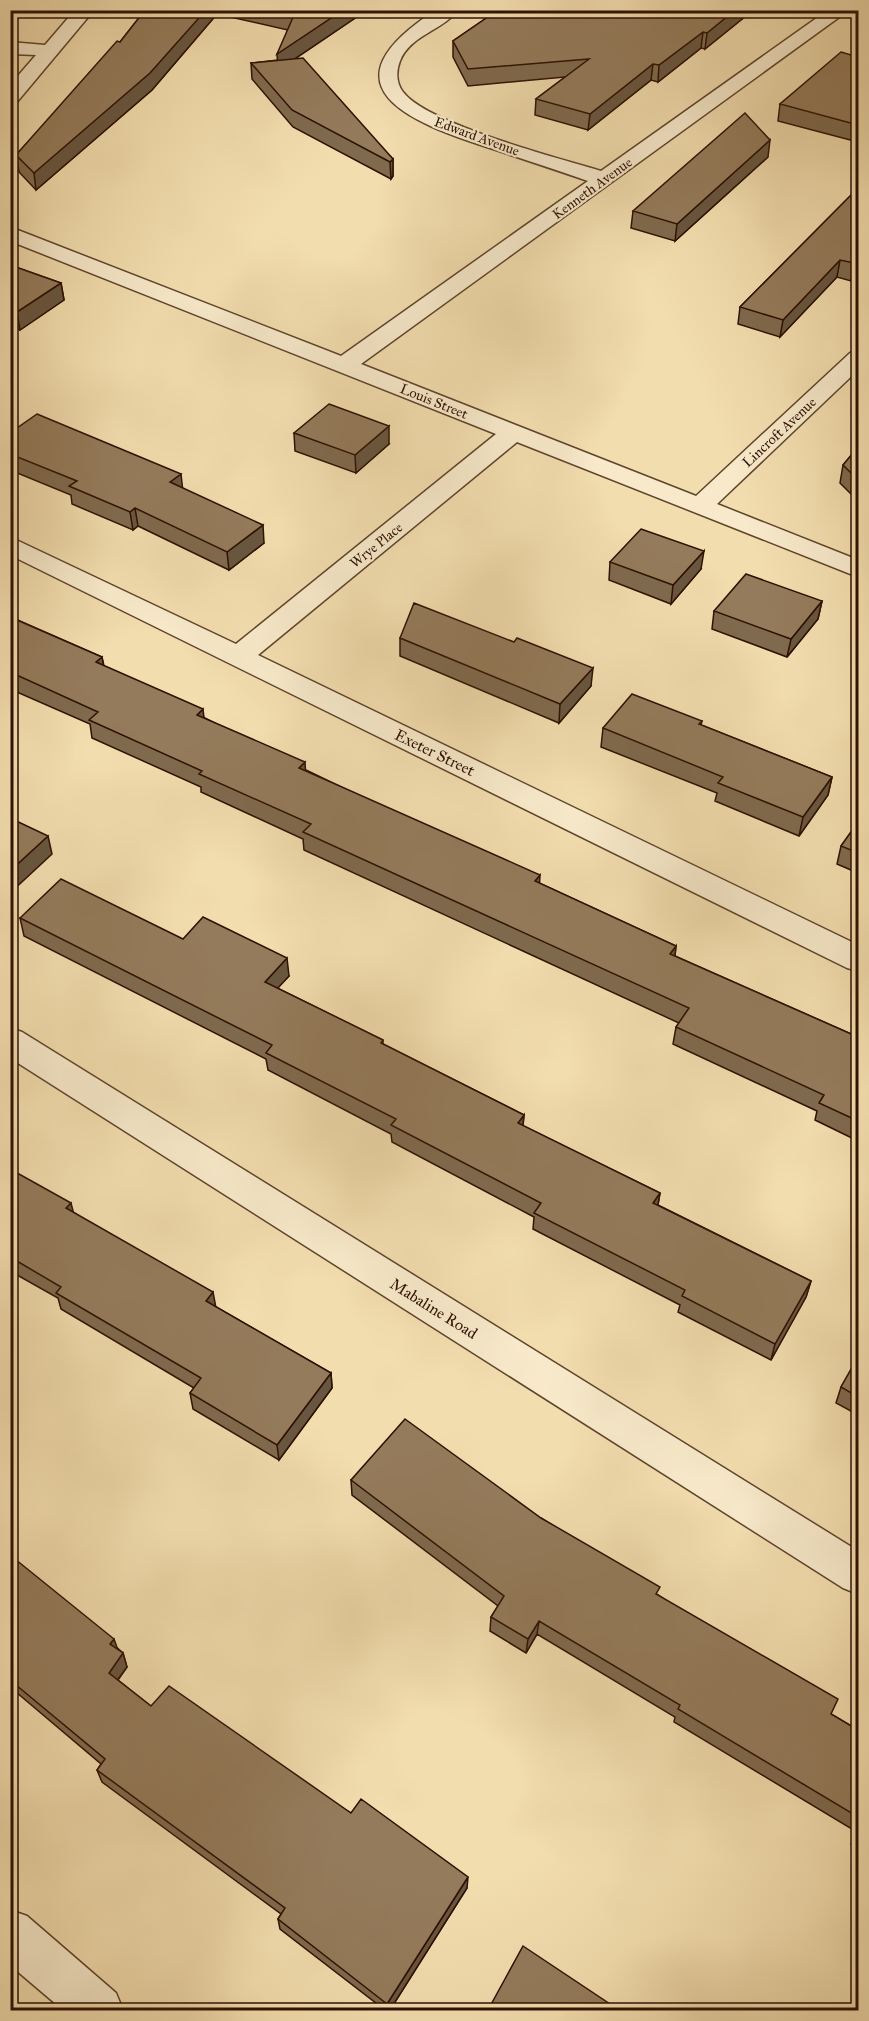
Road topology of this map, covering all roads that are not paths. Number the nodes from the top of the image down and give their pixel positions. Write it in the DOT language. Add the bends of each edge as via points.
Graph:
graph roads {
  1 [pos="85,10"];
  2 [pos="449,10"];
  3 [pos="840,10"];
  4 [pos="10,48"];
  5 [pos="51,51"];
  6 [pos="10,98"];
  7 [pos="604,179"];
  8 [pos="10,233"];
  9 [pos="858,358"];
  10 [pos="344,365"];
  11 [pos="513,434"];
  12 [pos="700,506"];
  13 [pos="10,545"];
  14 [pos="858,569"];
  15 [pos="239,656"];
  16 [pos="858,959"];
  17 [pos="10,1041"];
  18 [pos="858,1574"];
  19 [pos="10,1933"];
  20 [pos="99,2010"];
  1 -- 5 [label="street"];
  2 -- 7 [label="street, Edward Avenue" via="420,29 398,52 388,70 391,88 398,96 418,114 449,128"];
  3 -- 7 [label="street, Kenneth Avenue"];
  4 -- 5 [label="street"];
  5 -- 6 [label="street"];
  7 -- 10 [label="street, Kenneth Avenue"];
  8 -- 10 [label="street, Louis Street"];
  9 -- 12 [label="street, Lincroft Avenue"];
  10 -- 11 [label="street, Louis Street"];
  11 -- 12 [label="street, Louis Street"];
  11 -- 15 [label="street, Wrye Place"];
  12 -- 14 [label="street, Louis Street"];
  13 -- 15 [label="street, Exeter Street"];
  15 -- 16 [label="street, Exeter Street"];
  17 -- 18 [label="street, Mabaline Road"];
  19 -- 20 [label="street"];
}
